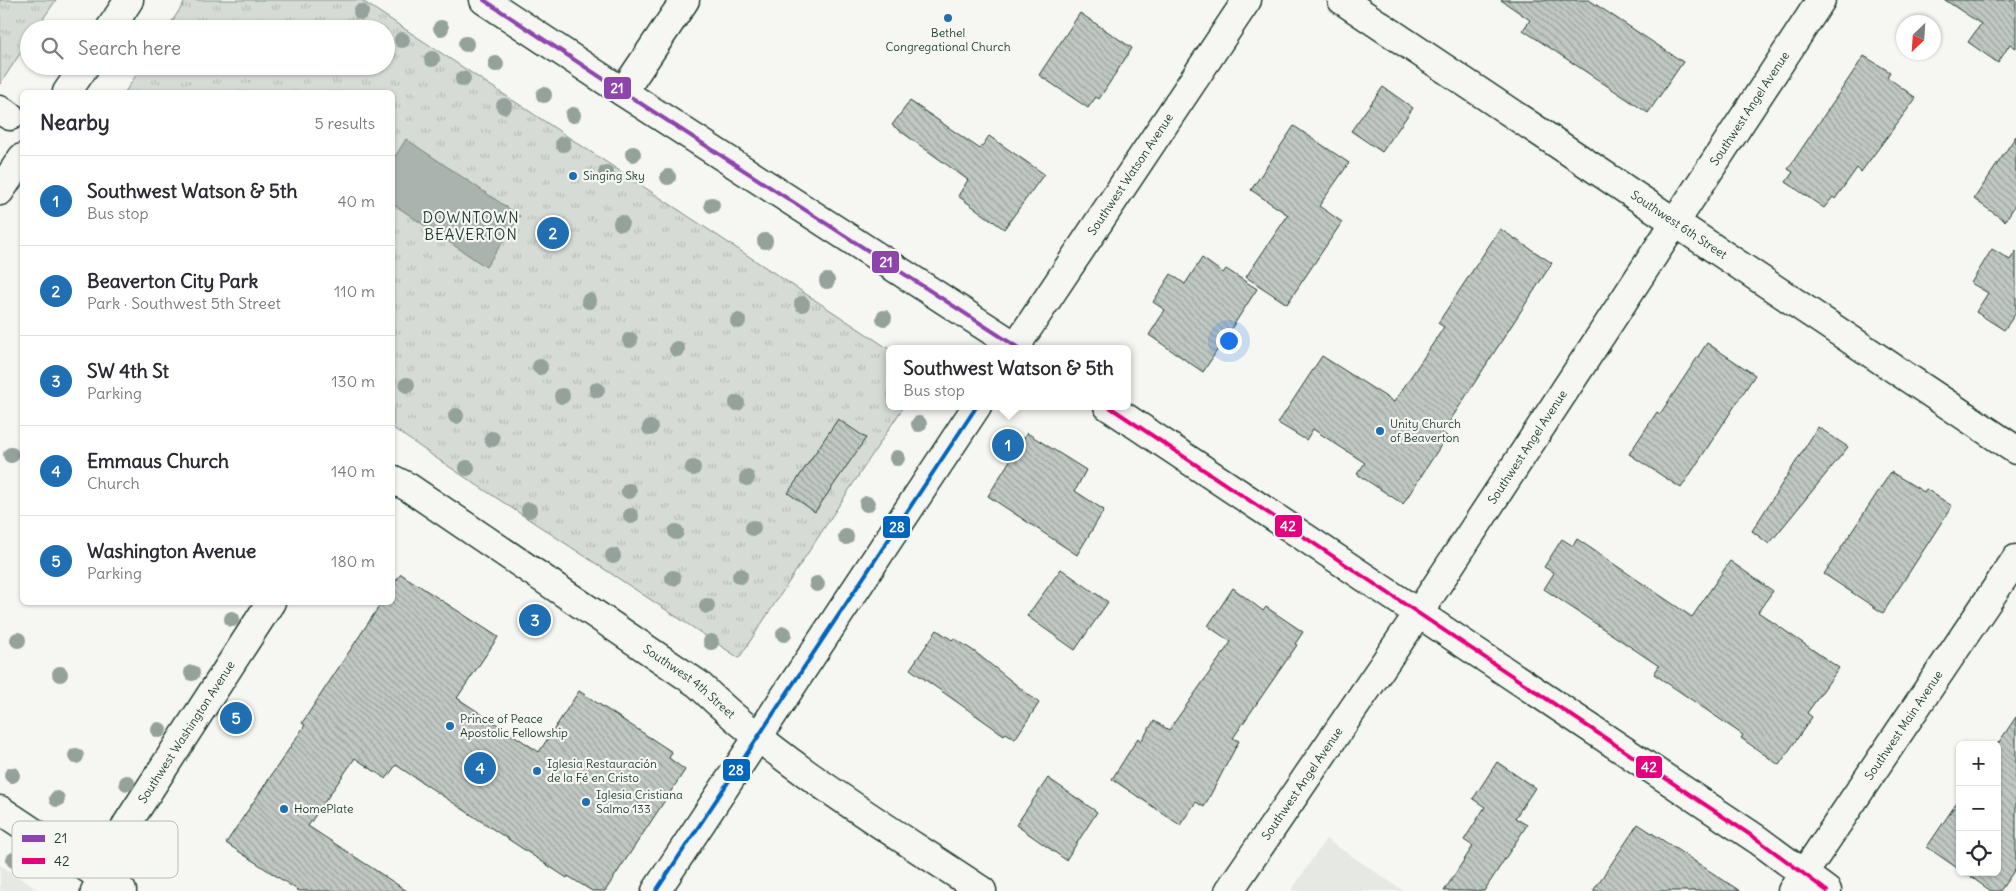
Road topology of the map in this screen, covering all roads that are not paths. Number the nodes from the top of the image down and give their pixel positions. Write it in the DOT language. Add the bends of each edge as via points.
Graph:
graph roads {
  1 [pos="129,0"];
  2 [pos="484,0"];
  3 [pos="685,0"];
  4 [pos="1247,0"];
  5 [pos="1342,0"];
  6 [pos="1821,0"];
  7 [pos="116,20"];
  8 [pos="78,75"];
  9 [pos="68,90"];
  10 [pos="623,92"];
  11 [pos="20,161"];
  12 [pos="0,191"];
  13 [pos="1674,222"];
  14 [pos="1011,345"];
  15 [pos="1018,345"];
  16 [pos="974,410"];
  17 [pos="1114,410"];
  18 [pos="2016,450"];
  19 [pos="395,480"];
  20 [pos="2016,559"];
  21 [pos="269,605"];
  22 [pos="1418,614"];
  23 [pos="759,738"];
  24 [pos="0,810"];
  25 [pos="15,821"];
  26 [pos="129,821"];
  27 [pos="94,878"];
  28 [pos="1798,882"];
  29 [pos="107,887"];
  30 [pos="656,891"];
  31 [pos="982,891"];
  32 [pos="1229,891"];
  33 [pos="1827,891"];
  1 -- 7 [label="street"];
  2 -- 10 [label="street"];
  3 -- 10 [label="street"];
  4 -- 15 [label="street, Southwest Watson Avenue"];
  5 -- 13 [label="street, Southwest 6th Street"];
  6 -- 13 [label="street, Southwest Angel Avenue"];
  8 -- 9 [label="street"];
  10 -- 14 [label="street"];
  11 -- 12 [label="street"];
  13 -- 18 [label="street, Southwest 6th Street"];
  13 -- 22 [label="street, Southwest Angel Avenue"];
  16 -- 23 [label="street"];
  17 -- 22 [label="street"];
  19 -- 23 [label="street, Southwest 4th Street" via="698,684"];
  20 -- 28 [label="street, Southwest Main Avenue"];
  21 -- 26 [label="street, Southwest Washington Avenue"];
  22 -- 28 [label="street" via="1758,840"];
  22 -- 32 [label="street, Southwest Angel Avenue"];
  23 -- 30 [label="street"];
  23 -- 31 [label="street, Southwest 4th Street" via="797,768"];
  24 -- 25 [label="street"];
  27 -- 29 [label="street"];
  28 -- 33 [label="street"];
}
